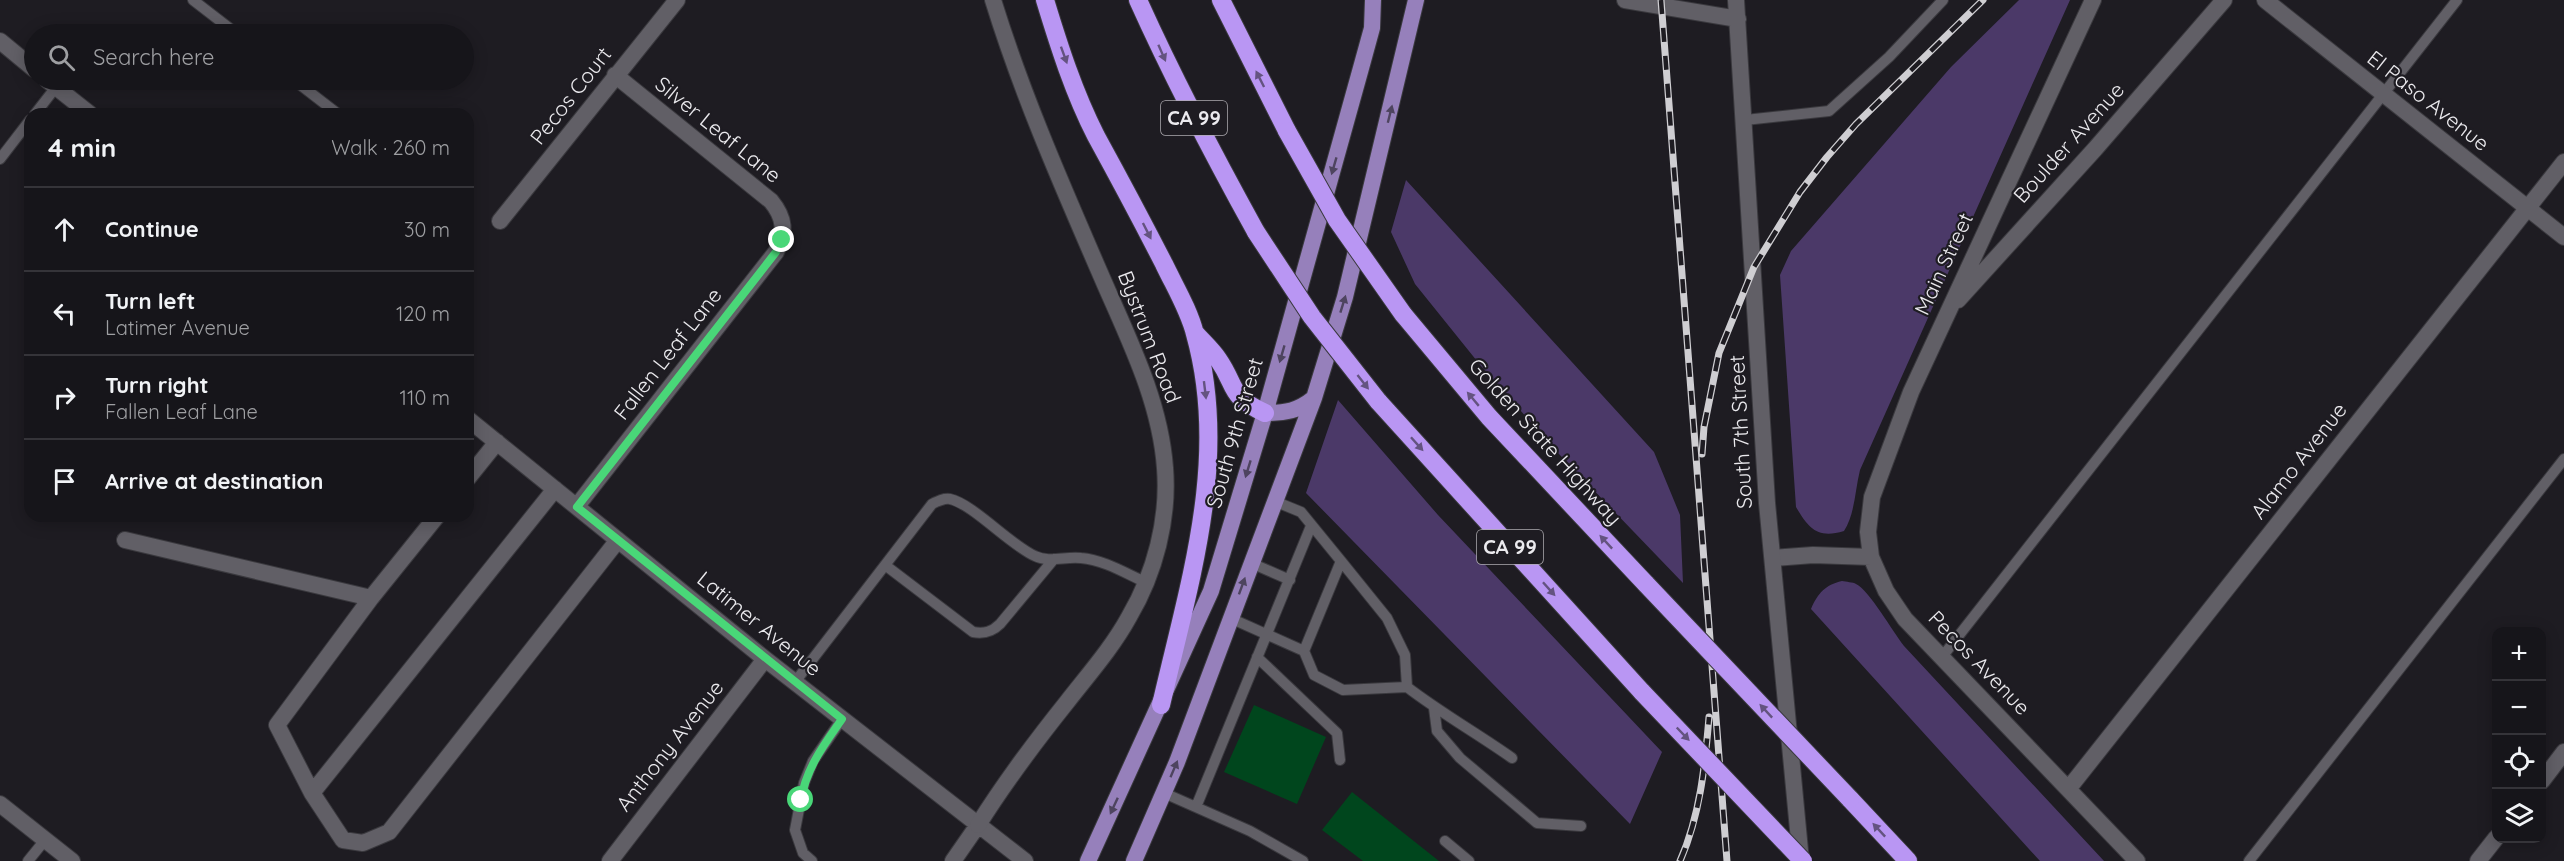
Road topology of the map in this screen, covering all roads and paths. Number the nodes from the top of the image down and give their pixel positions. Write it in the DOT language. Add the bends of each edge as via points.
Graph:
graph roads {
  1 [pos="193,0"];
  2 [pos="677,0"];
  3 [pos="993,0"];
  4 [pos="1045,0"];
  5 [pos="1138,0"];
  6 [pos="1221,0"];
  7 [pos="1373,0"];
  8 [pos="1386,0"];
  9 [pos="1416,0"];
  10 [pos="1625,0"];
  11 [pos="1736,0"];
  12 [pos="1943,0"];
  13 [pos="2093,0"];
  14 [pos="2224,0"];
  15 [pos="2265,0"];
  16 [pos="2457,0"];
  17 [pos="1738,19"];
  18 [pos="224,24"];
  19 [pos="1372,28"];
  20 [pos="0,41"];
  21 [pos="24,61"];
  22 [pos="615,75"];
  23 [pos="48,90"];
  24 [pos="61,90"];
  25 [pos="307,90"];
  26 [pos="2383,94"];
  27 [pos="38,108"];
  28 [pos="83,108"];
  29 [pos="330,108"];
  30 [pos="1745,120"];
  31 [pos="24,128"];
  32 [pos="0,159"];
  33 [pos="2564,162"];
  34 [pos="2528,208"];
  35 [pos="501,221"];
  36 [pos="784,226"];
  37 [pos="2564,237"];
  38 [pos="1946,314"];
  39 [pos="1195,333"];
  40 [pos="1314,398"];
  41 [pos="1265,413"];
  42 [pos="474,424"];
  43 [pos="497,442"];
  44 [pos="2564,459"];
  45 [pos="474,471"];
  46 [pos="555,489"];
  47 [pos="1274,501"];
  48 [pos="577,507"];
  49 [pos="432,522"];
  50 [pos="1311,526"];
  51 [pos="125,540"];
  52 [pos="618,540"];
  53 [pos="1871,557"];
  54 [pos="1773,558"];
  55 [pos="1054,559"];
  56 [pos="1341,561"];
  57 [pos="1251,563"];
  58 [pos="885,565"];
  59 [pos="1290,580"];
  60 [pos="1145,582"];
  61 [pos="371,598"];
  62 [pos="1230,618"];
  63 [pos="1267,635"];
  64 [pos="1304,651"];
  65 [pos="1257,657"];
  66 [pos="1942,657"];
  67 [pos="765,659"];
  68 [pos="795,681"];
  69 [pos="1407,687"];
  70 [pos="1161,705"];
  71 [pos="1434,708"];
  72 [pos="842,719"];
  73 [pos="2564,752"];
  74 [pos="1512,758"];
  75 [pos="1340,760"];
  76 [pos="2546,775"];
  77 [pos="2070,788"];
  78 [pos="312,793"];
  79 [pos="1164,793"];
  80 [pos="0,804"];
  81 [pos="1196,807"];
  82 [pos="978,825"];
  83 [pos="1581,826"];
  84 [pos="45,840"];
  85 [pos="1445,841"];
  86 [pos="2492,843"];
  87 [pos="28,861"];
  88 [pos="72,861"];
  89 [pos="610,861"];
  90 [pos="812,861"];
  91 [pos="953,861"];
  92 [pos="1025,861"];
  93 [pos="1089,861"];
  94 [pos="1134,861"];
  95 [pos="1303,861"];
  96 [pos="1469,861"];
  97 [pos="1802,861"];
  98 [pos="1908,861"];
  99 [pos="2137,861"];
  100 [pos="2249,861"];
  101 [pos="2478,861"];
  1 -- 18 [label="lane"];
  2 -- 22 [label="street, Pecos Court"];
  3 -- 60 [label="street, Bystrum Road" via="1038,128 1148,386 1165,468 1165,507 1158,548"];
  4 -- 39 [label="highway, one-way" via="1095,133 1177,290"];
  5 -- 97 [label="highway, CA 99, one-way, bridge" via="1198,127 1256,232 1312,317 1378,401 1642,692"];
  98 -- 6 [label="highway, Golden State Highway, one-way, bridge" via="1489,417 1403,314 1337,220"];
  7 -- 19 [label="main road, South 9th Street"];
  8 -- 19 [label="main road"];
  40 -- 9 [label="main road, one-way" via="1348,286"];
  10 -- 17 [label="street"];
  11 -- 17 [label="street, South 7th Street"];
  12 -- 30 [label="lane" via="1889,57 1829,111"];
  13 -- 38 [label="street, Main Street"];
  14 -- 38 [label="street, Boulder Avenue"];
  15 -- 26 [label="street, El Paso Avenue"];
  16 -- 26 [label="lane"];
  17 -- 30 [label="street, South 7th Street"];
  19 -- 41 [label="main road, South 9th Street, one-way"];
  20 -- 21 [label="street"];
  22 -- 35 [label="street, Pecos Court"];
  22 -- 36 [label="street, Silver Leaf Lane" via="771,201"];
  23 -- 27 [label="lane"];
  24 -- 28 [label="street"];
  25 -- 29 [label="lane"];
  26 -- 34 [label="street, El Paso Avenue"];
  26 -- 66 [label="lane"];
  30 -- 54 [label="street, South 7th Street"];
  31 -- 32 [label="lane"];
  33 -- 34 [label="street, Alamo Avenue"];
  34 -- 37 [label="street, El Paso Avenue"];
  34 -- 77 [label="street, Alamo Avenue"];
  36 -- 48 [label="street, Fallen Leaf Lane" via="776,252"];
  38 -- 53 [label="street, Main Street" via="1911,392 1872,497 1868,532"];
  39 -- 41 [label="highway" via="1219,360 1234,392"];
  39 -- 70 [label="highway, one-way" via="1210,432 1208,474 1204,515"];
  40 -- 41 [label="main road" via="1300,409"];
  40 -- 47 [label="main road"];
  41 -- 70 [label="main road, South 9th Street, one-way" via="1211,591"];
  42 -- 43 [label="street, Latimer Avenue"];
  43 -- 45 [label="street"];
  43 -- 46 [label="street, Latimer Avenue"];
  44 -- 100 [label="lane"];
  46 -- 48 [label="street, Latimer Avenue"];
  46 -- 78 [label="street"];
  47 -- 50 [label="lane" via="1301,512"];
  47 -- 57 [label="main road"];
  48 -- 52 [label="street, Latimer Avenue"];
  49 -- 61 [label="street"];
  50 -- 56 [label="lane"];
  50 -- 59 [label="lane"];
  51 -- 61 [label="street"];
  52 -- 67 [label="street, Latimer Avenue"];
  52 -- 78 [label="street" via="389,832 363,843 343,840"];
  53 -- 54 [label="street"];
  53 -- 66 [label="street, Pecos Avenue" via="1886,591 1905,619"];
  54 -- 97 [label="street, South 7th Street"];
  55 -- 58 [label="lane" via="1035,557 967,508 944,499 933,504"];
  55 -- 58 [label="lane" via="1000,624 982,634 973,632"];
  55 -- 60 [label="lane" via="1082,558 1104,563"];
  56 -- 64 [label="lane"];
  56 -- 69 [label="lane" via="1387,618 1405,655"];
  57 -- 59 [label="lane"];
  62 -- 57 [label="main road, one-way"];
  58 -- 68 [label="lane"];
  59 -- 63 [label="lane"];
  60 -- 82 [label="street, Bystrum Road" via="1130,617 1016,767"];
  61 -- 78 [label="street" via="277,725"];
  62 -- 63 [label="lane"];
  79 -- 62 [label="main road, one-way"];
  63 -- 64 [label="lane"];
  63 -- 65 [label="lane"];
  64 -- 69 [label="lane" via="1314,675 1344,690"];
  65 -- 75 [label="lane" via="1337,733"];
  65 -- 81 [label="lane"];
  66 -- 77 [label="street, Pecos Avenue"];
  67 -- 68 [label="street, Latimer Avenue"];
  67 -- 89 [label="street, Anthony Avenue"];
  68 -- 72 [label="street, Latimer Avenue"];
  69 -- 71 [label="lane"];
  70 -- 93 [label="main road, South 9th Street, one-way"];
  71 -- 74 [label="lane"];
  71 -- 83 [label="lane" via="1437,731 1460,758 1537,823"];
  72 -- 82 [label="street, Latimer Avenue"];
  72 -- 90 [label="lane" via="817,755 804,783 795,830 803,854"];
  73 -- 76 [label="street"];
  77 -- 99 [label="street, Pecos Avenue"];
  79 -- 81 [label="lane"];
  79 -- 94 [label="main road"];
  80 -- 84 [label="street"];
  81 -- 95 [label="lane"];
  82 -- 91 [label="street, Bystrum Road"];
  82 -- 92 [label="street, Latimer Avenue"];
  84 -- 87 [label="lane"];
  84 -- 88 [label="street"];
  85 -- 96 [label="lane"];
  86 -- 101 [label="street"];
}
